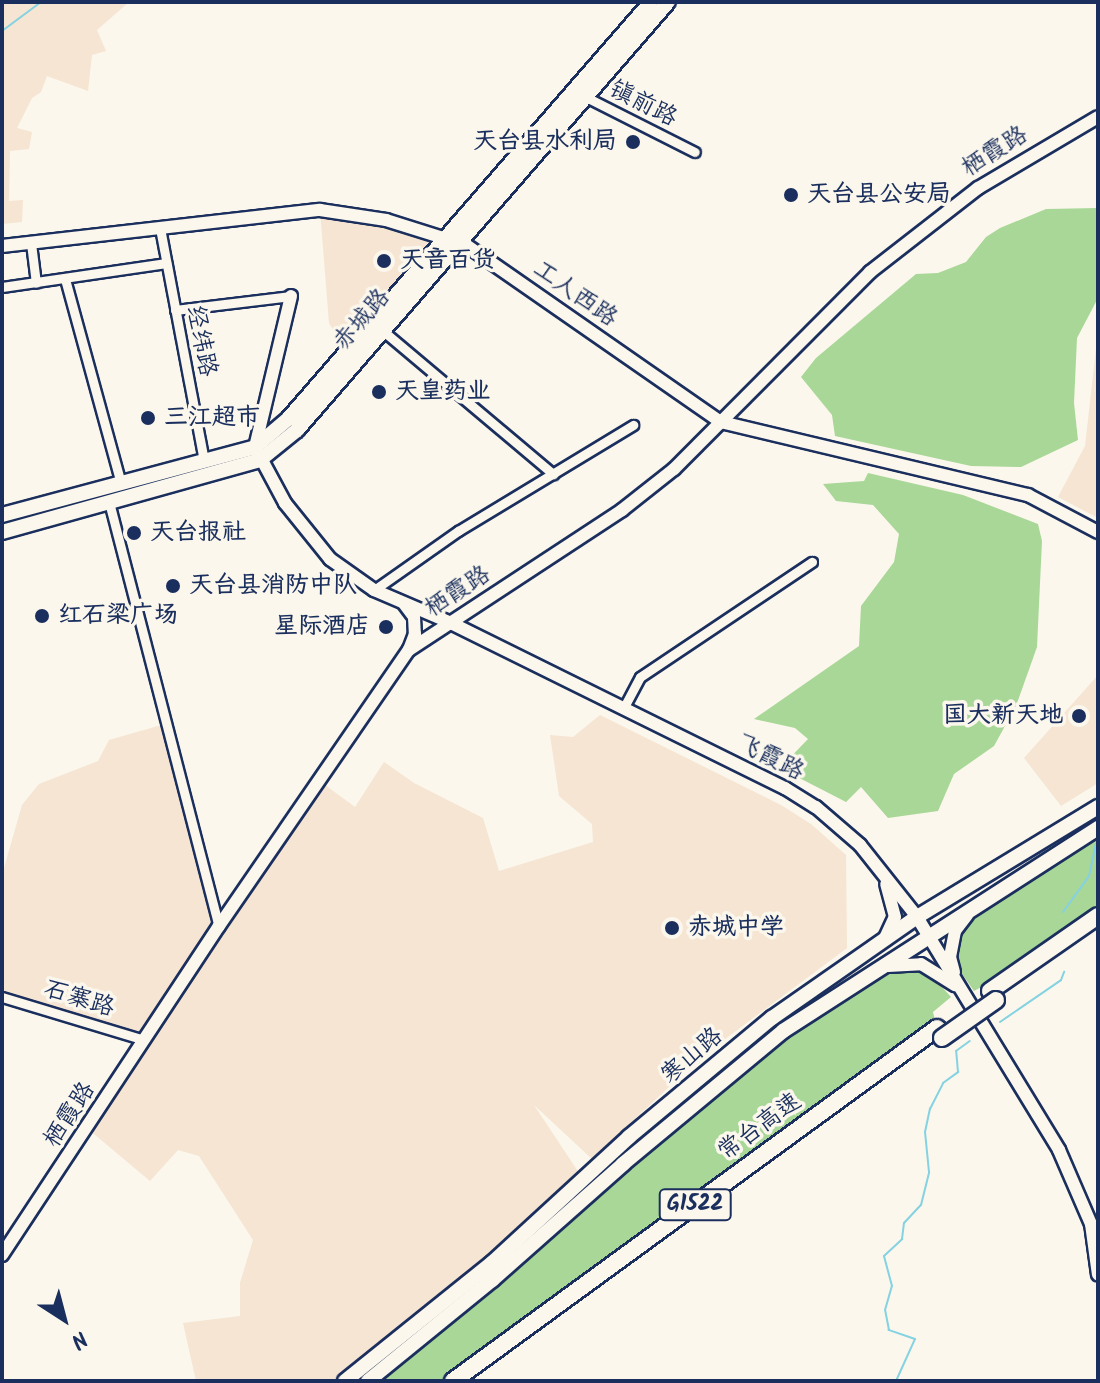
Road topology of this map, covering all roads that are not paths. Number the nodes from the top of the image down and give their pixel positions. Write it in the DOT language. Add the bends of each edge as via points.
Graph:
graph roads {
  1 [pos="651,2"];
  2 [pos="668,2"];
  3 [pos="580,94"];
  4 [pos="1098,117"];
  5 [pos="695,152"];
  6 [pos="160,228"];
  7 [pos="453,239"];
  8 [pos="31,243"];
  9 [pos="2,246"];
  10 [pos="166,263"];
  11 [pos="65,279"];
  12 [pos="36,283"];
  13 [pos="2,287"];
  14 [pos="291,296"];
  15 [pos="175,310"];
  16 [pos="382,330"];
  17 [pos="346,361"];
  18 [pos="721,422"];
  19 [pos="633,425"];
  20 [pos="257,454"];
  21 [pos="204,461"];
  22 [pos="553,474"];
  23 [pos="121,484"];
  24 [pos="109,502"];
  25 [pos="56,509"];
  26 [pos="2,515"];
  27 [pos="2,532"];
  28 [pos="1098,532"];
  29 [pos="812,562"];
  30 [pos="374,590"];
  31 [pos="405,605"];
  32 [pos="451,623"];
  33 [pos="409,650"];
  34 [pos="623,709"];
  35 [pos="1098,807"];
  36 [pos="1098,828"];
  37 [pos="881,870"];
  38 [pos="903,898"];
  39 [pos="938,904"];
  40 [pos="973,907"];
  41 [pos="1098,916"];
  42 [pos="917,917"];
  43 [pos="219,926"];
  44 [pos="1098,929"];
  45 [pos="927,935"];
  46 [pos="882,941"];
  47 [pos="877,968"];
  48 [pos="958,987"];
  49 [pos="993,995"];
  50 [pos="2,997"];
  51 [pos="940,1033"];
  52 [pos="144,1040"];
  53 [pos="2,1255"];
  54 [pos="1098,1275"];
  55 [pos="345,1381"];
  56 [pos="368,1381"];
  57 [pos="453,1381"];
  58 [pos="470,1381"];
  1 -- 3 [label="main road, 赤城路"];
  2 -- 3 [label="main road, 赤城路"];
  3 -- 5 [label="street, 镇前路"];
  3 -- 7 [label="main road, 赤城路"];
  4 -- 18 [label="main road, 栖霞路" via="978,188 870,272"];
  6 -- 7 [label="main road, 工人西路" via="320,210 386,220"];
  6 -- 8 [label="main road, 工人西路"];
  6 -- 10 [label="street, 经纬路"];
  7 -- 16 [label="main road, 赤城路"];
  7 -- 17 [label="main road, 赤城路"];
  7 -- 18 [label="main road, 工人西路"];
  8 -- 9 [label="main road, 工人西路"];
  8 -- 12 [label="street"];
  10 -- 11 [label="street"];
  10 -- 15 [label="street, 经纬路"];
  11 -- 12 [label="street"];
  11 -- 23 [label="street"];
  12 -- 13 [label="street"];
  14 -- 15 [label="street"];
  14 -- 20 [label="main road"];
  15 -- 21 [label="street, 经纬路"];
  16 -- 17 [label="main road, 赤城路"];
  16 -- 22 [label="street"];
  17 -- 20 [label="main road, 赤城路"];
  18 -- 28 [label="main road, 工人西路" via="1028,495"];
  18 -- 32 [label="main road, 栖霞路" via="622,510"];
  19 -- 22 [label="street"];
  20 -- 21 [label="main road, 赤城路"];
  20 -- 24 [label="main road, 赤城路"];
  20 -- 30 [label="main road, 飞霞路" via="285,503 330,559"];
  21 -- 23 [label="main road, 赤城路"];
  22 -- 30 [label="street"];
  23 -- 25 [label="main road, 赤城路"];
  24 -- 25 [label="main road, 赤城路"];
  24 -- 43 [label="street"];
  25 -- 26 [label="main road, 赤城路"];
  25 -- 27 [label="main road, 赤城路"];
  29 -- 34 [label="street" via="640,677"];
  30 -- 31 [label="main road, 飞霞路"];
  31 -- 32 [label="main road, 飞霞路"];
  31 -- 33 [label="main road" via="414,617"];
  32 -- 33 [label="main road, 栖霞路"];
  32 -- 34 [label="main road, 飞霞路"];
  33 -- 43 [label="main road, 栖霞路"];
  34 -- 37 [label="main road, 飞霞路" via="816,807"];
  35 -- 39 [label="main road, 寒山路"];
  36 -- 40 [label="main road, 寒山路"];
  37 -- 38 [label="main road, 飞霞路"];
  37 -- 46 [label="main road" via="895,917"];
  38 -- 39 [label="main road" via="924,907"];
  38 -- 42 [label="main road, 飞霞路"];
  39 -- 42 [label="main road, 寒山路"];
  40 -- 45 [label="main road, 寒山路"];
  40 -- 48 [label="main road" via="955,931 950,957"];
  41 -- 49 [label="highway, 常台高速 / G1522"];
  42 -- 45 [label="main road, 飞霞路"];
  42 -- 46 [label="main road, 寒山路"];
  43 -- 52 [label="main road, 栖霞路"];
  44 -- 49 [label="highway, 常台高速 / G1522"];
  45 -- 47 [label="main road, 寒山路"];
  45 -- 48 [label="main road, 飞霞路"];
  46 -- 55 [label="main road, 寒山路" via="772,1018 629,1137 492,1263"];
  47 -- 48 [label="main road" via="921,964"];
  47 -- 56 [label="main road, 寒山路" via="771,1041"];
  48 -- 54 [label="main road, 飞霞路" via="1072,1174 1091,1224"];
  49 -- 51 [label="highway, 常台高速 / G1522, bridge"];
  50 -- 52 [label="street, 石寨路"];
  51 -- 57 [label="highway, 常台高速 / G1522"];
  51 -- 58 [label="highway, 常台高速 / G1522"];
  52 -- 53 [label="main road, 栖霞路"];
}
